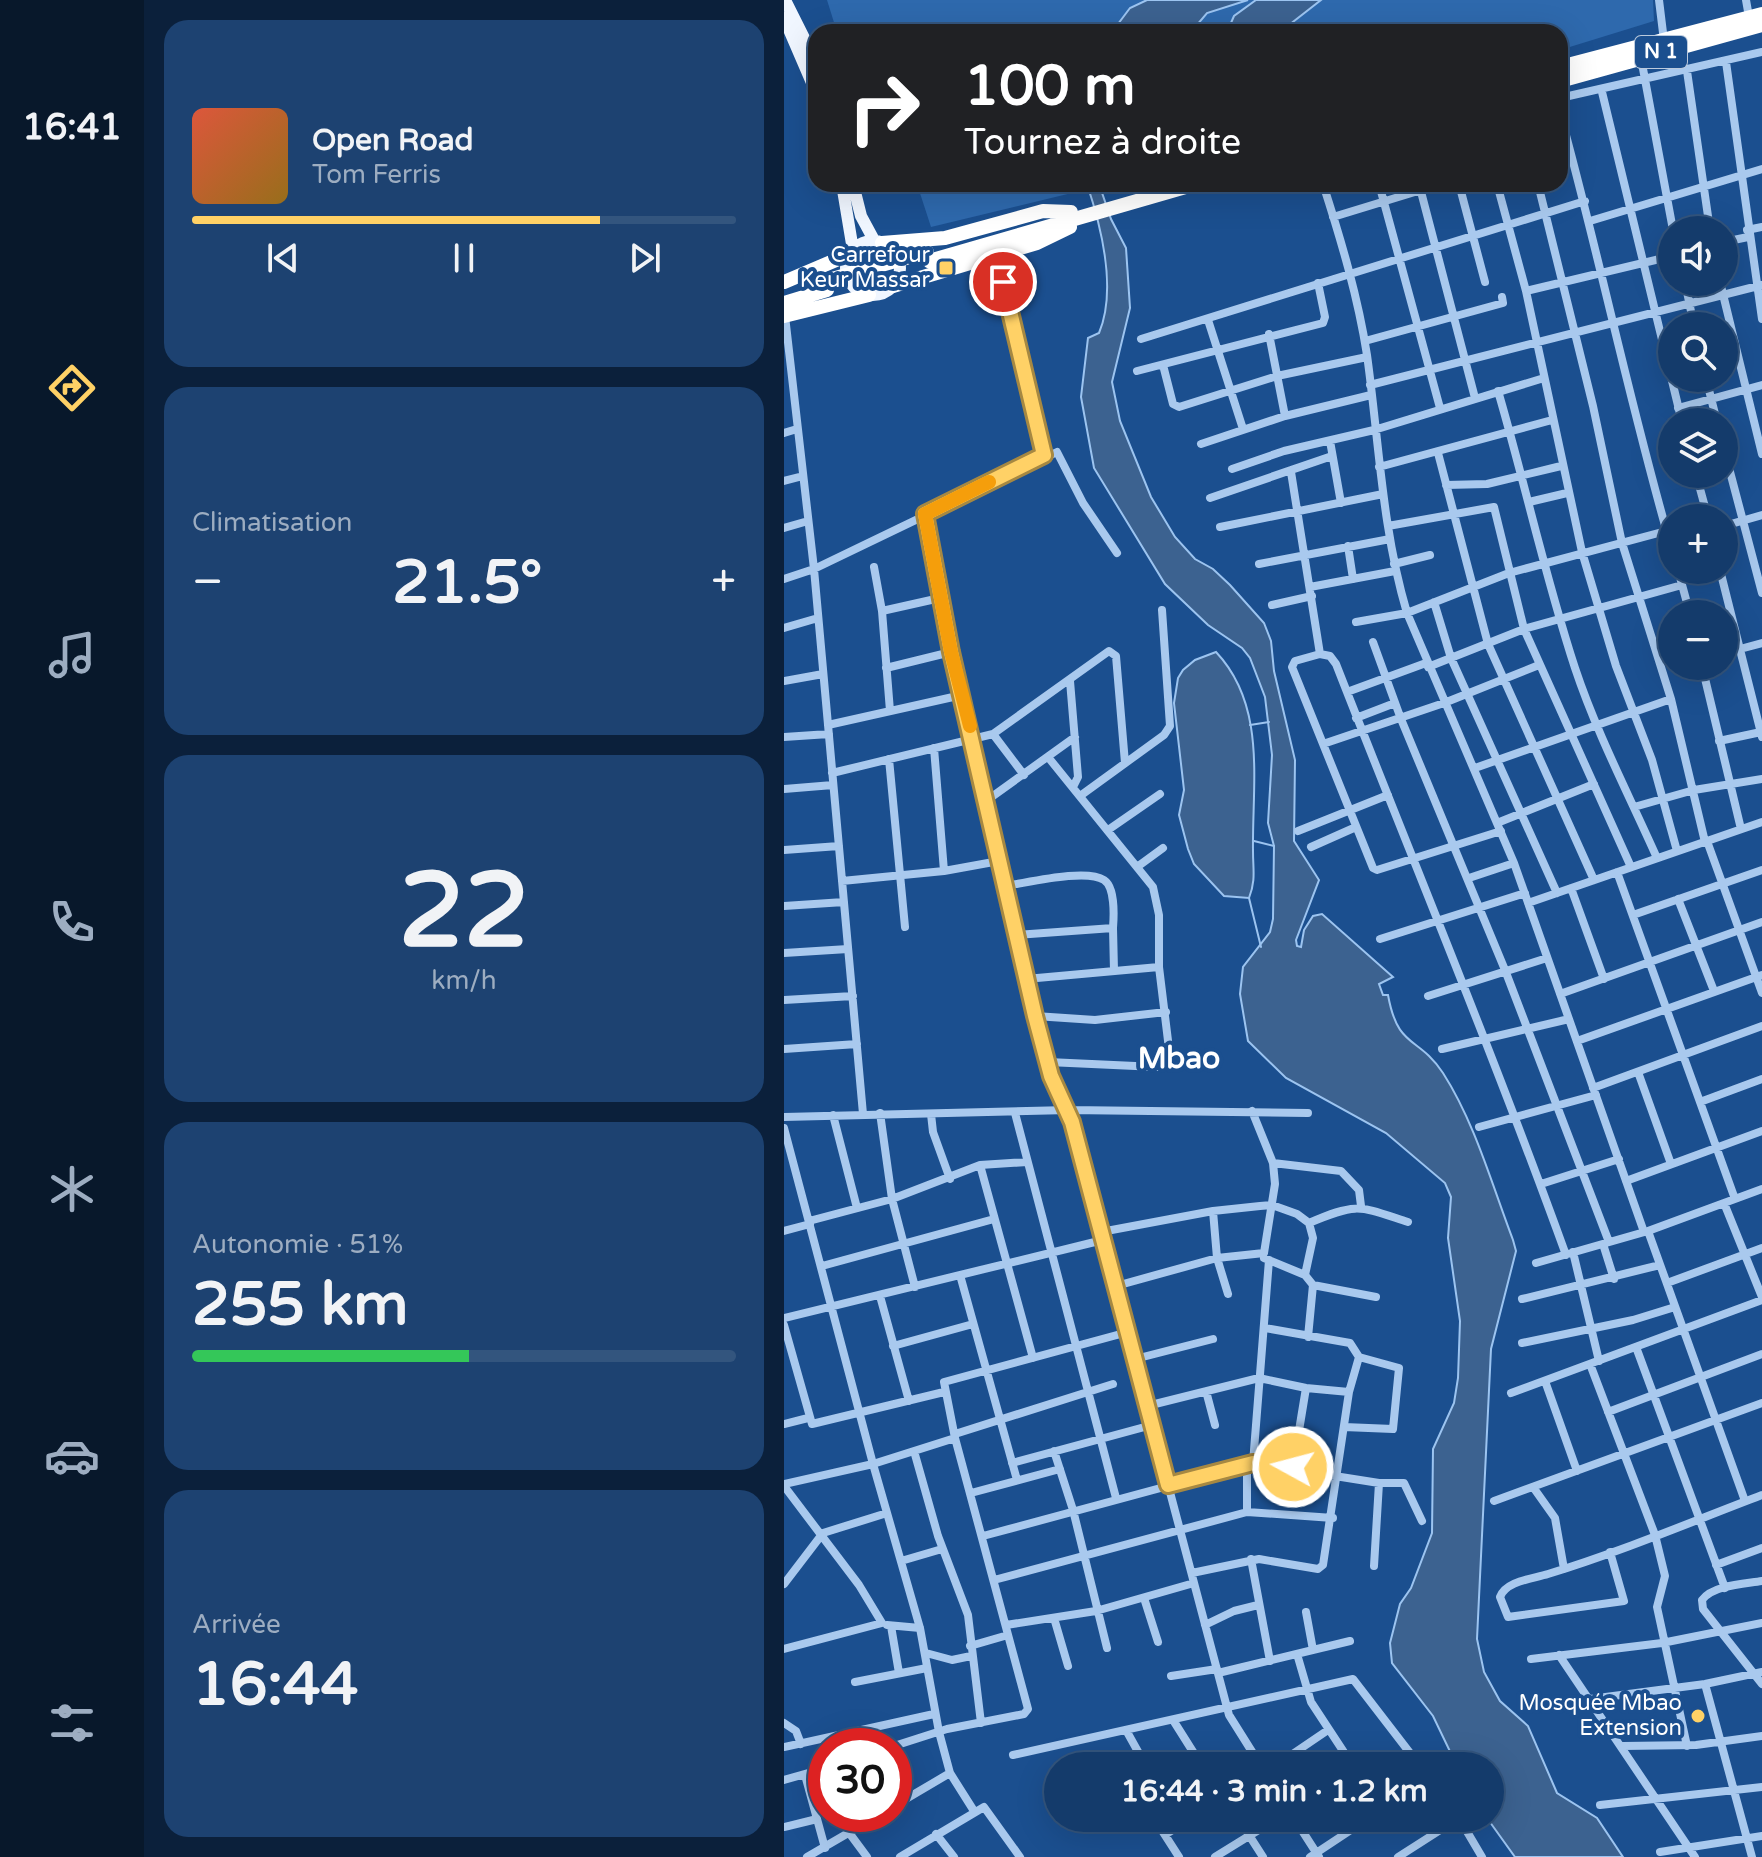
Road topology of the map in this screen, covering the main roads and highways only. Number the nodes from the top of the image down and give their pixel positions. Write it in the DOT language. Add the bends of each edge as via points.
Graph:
graph roads {
  1 [pos="785,0"];
  2 [pos="784,18"];
  3 [pos="1758,19"];
  4 [pos="808,46"];
  5 [pos="1568,65"];
  6 [pos="808,74"];
  7 [pos="1568,79"];
  8 [pos="843,192"];
  9 [pos="855,192"];
  10 [pos="1146,192"];
  11 [pos="1163,192"];
  12 [pos="1110,205"];
  13 [pos="1074,215"];
  14 [pos="879,242"];
  15 [pos="852,252"];
  16 [pos="784,282"];
  17 [pos="826,285"];
  18 [pos="893,286"];
  19 [pos="784,293"];
  20 [pos="869,295"];
  21 [pos="784,303"];
  22 [pos="784,316"];
  1 -- 4 [label="main road"];
  2 -- 6 [label="main road"];
  3 -- 5 [label="highway, N 1"];
  3 -- 7 [label="highway, N 1"];
  8 -- 15 [label="main road"];
  9 -- 14 [label="main road" via="863,222"];
  10 -- 12 [label="highway"];
  11 -- 12 [label="highway"];
  12 -- 13 [label="highway"];
  13 -- 14 [label="highway" via="1032,213 945,238"];
  13 -- 17 [label="highway"];
  13 -- 18 [label="highway" via="1056,235"];
  14 -- 15 [label="main road"];
  14 -- 18 [label="main road" via="899,262"];
  15 -- 16 [label="highway"];
  15 -- 20 [label="main road" via="848,280"];
  17 -- 19 [label="highway"];
  17 -- 21 [label="highway"];
  18 -- 20 [label="main road"];
  20 -- 22 [label="highway"];
}
